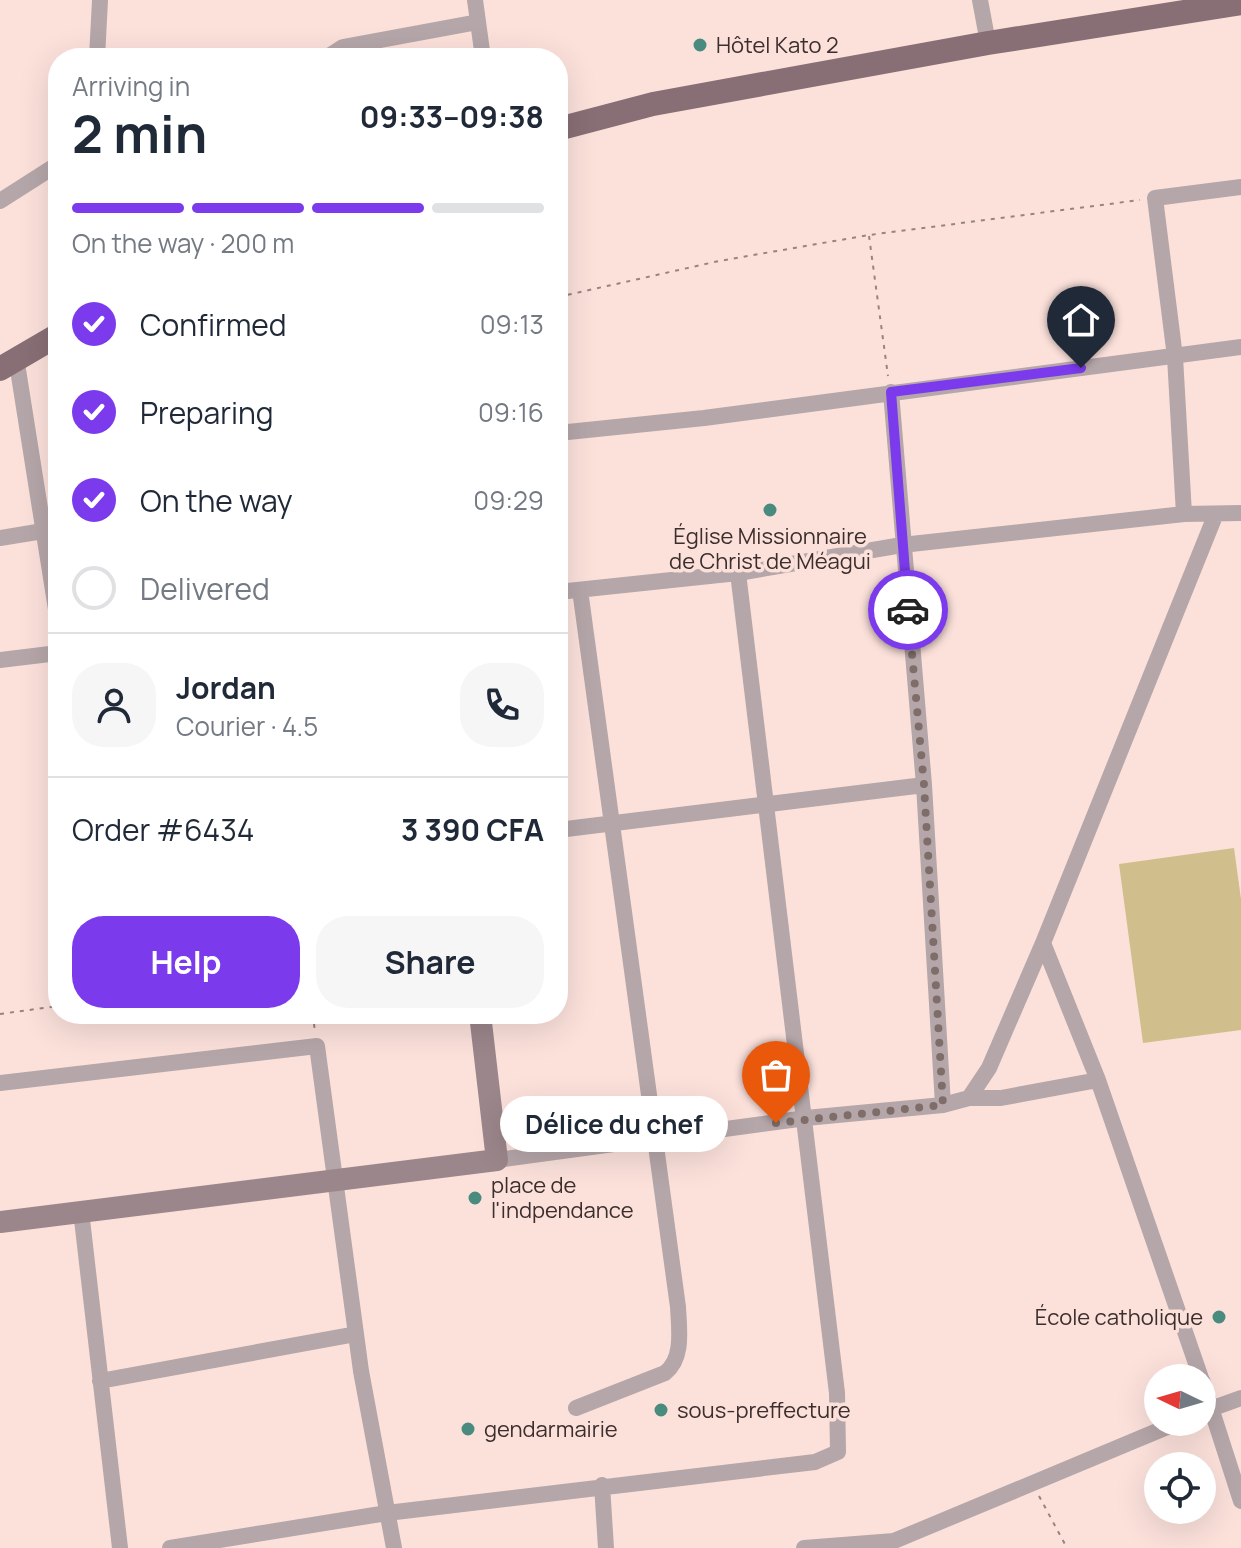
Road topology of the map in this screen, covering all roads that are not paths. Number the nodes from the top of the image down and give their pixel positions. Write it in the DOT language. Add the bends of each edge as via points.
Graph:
graph roads {
  1 [pos="100,0"];
  2 [pos="475,0"];
  3 [pos="980,0"];
  4 [pos="1241,3"];
  5 [pos="478,22"];
  6 [pos="988,43"];
  7 [pos="98,48"];
  8 [pos="341,48"];
  9 [pos="482,48"];
  10 [pos="568,126"];
  11 [pos="48,170"];
  12 [pos="1241,187"];
  13 [pos="0,201"];
  14 [pos="48,341"];
  15 [pos="1241,347"];
  16 [pos="1175,357"];
  17 [pos="8,363"];
  18 [pos="891,392"];
  19 [pos="568,432"];
  20 [pos="1241,513"];
  21 [pos="1184,514"];
  22 [pos="1215,516"];
  23 [pos="43,531"];
  24 [pos="0,538"];
  25 [pos="902,545"];
  26 [pos="48,561"];
  27 [pos="738,573"];
  28 [pos="580,590"];
  29 [pos="568,591"];
  30 [pos="48,654"];
  31 [pos="0,660"];
  32 [pos="924,785"];
  33 [pos="766,804"];
  34 [pos="613,824"];
  35 [pos="568,829"];
  36 [pos="1043,943"];
  37 [pos="481,1024"];
  38 [pos="1098,1080"];
  39 [pos="0,1083"];
  40 [pos="969,1098"];
  41 [pos="943,1105"];
  42 [pos="806,1118"];
  43 [pos="656,1139"];
  44 [pos="497,1160"];
  45 [pos="334,1182"];
  46 [pos="81,1211"];
  47 [pos="0,1222"];
  48 [pos="356,1334"];
  49 [pos="1197,1364"];
  50 [pos="100,1381"];
  51 [pos="1241,1398"];
  52 [pos="1216,1407"];
  53 [pos="576,1408"];
  54 [pos="1216,1434"];
  55 [pos="1146,1436"];
  56 [pos="602,1485"];
  57 [pos="1241,1501"];
  58 [pos="387,1513"];
  59 [pos="895,1544"];
  60 [pos="120,1548"];
  61 [pos="170,1548"];
  62 [pos="394,1548"];
  63 [pos="606,1548"];
  64 [pos="804,1548"];
  1 -- 7 [label="street"];
  2 -- 5 [label="street"];
  3 -- 6 [label="street"];
  4 -- 6 [label="main road"];
  5 -- 8 [label="street"];
  5 -- 9 [label="street"];
  6 -- 10 [label="main road" via="653,104"];
  11 -- 13 [label="street"];
  12 -- 16 [label="street" via="1155,198"];
  14 -- 17 [label="main road"];
  15 -- 16 [label="street"];
  16 -- 18 [label="street"];
  16 -- 21 [label="street"];
  17 -- 23 [label="street"];
  18 -- 19 [label="street"];
  18 -- 25 [label="street"];
  20 -- 22 [label="street"];
  21 -- 22 [label="street"];
  21 -- 25 [label="street"];
  22 -- 36 [label="street"];
  23 -- 24 [label="street"];
  23 -- 26 [label="street"];
  25 -- 27 [label="street"];
  25 -- 32 [label="street"];
  27 -- 28 [label="street"];
  27 -- 33 [label="street"];
  28 -- 29 [label="street"];
  28 -- 34 [label="street"];
  30 -- 31 [label="street"];
  32 -- 33 [label="street"];
  32 -- 41 [label="street"];
  33 -- 34 [label="street"];
  33 -- 42 [label="street"];
  34 -- 35 [label="street"];
  34 -- 43 [label="street"];
  36 -- 38 [label="street"];
  36 -- 40 [label="street" via="989,1068"];
  37 -- 44 [label="street"];
  38 -- 40 [label="street" via="1001,1098"];
  38 -- 49 [label="street"];
  39 -- 45 [label="street" via="317,1046"];
  40 -- 41 [label="street"];
  41 -- 42 [label="street"];
  42 -- 43 [label="street"];
  42 -- 56 [label="street" via="837,1393 838,1452 815,1462"];
  43 -- 44 [label="street"];
  43 -- 53 [label="street" via="679,1346 665,1373"];
  44 -- 45 [label="street"];
  45 -- 46 [label="street"];
  45 -- 48 [label="street"];
  46 -- 47 [label="street"];
  46 -- 50 [label="street"];
  48 -- 50 [label="street"];
  48 -- 58 [label="street"];
  50 -- 60 [label="street"];
  51 -- 52 [label="street"];
  54 -- 57 [label="street"];
  55 -- 59 [label="street"];
  56 -- 58 [label="street"];
  56 -- 63 [label="street"];
  58 -- 61 [label="street"];
  58 -- 62 [label="street"];
  59 -- 64 [label="street"];
}
